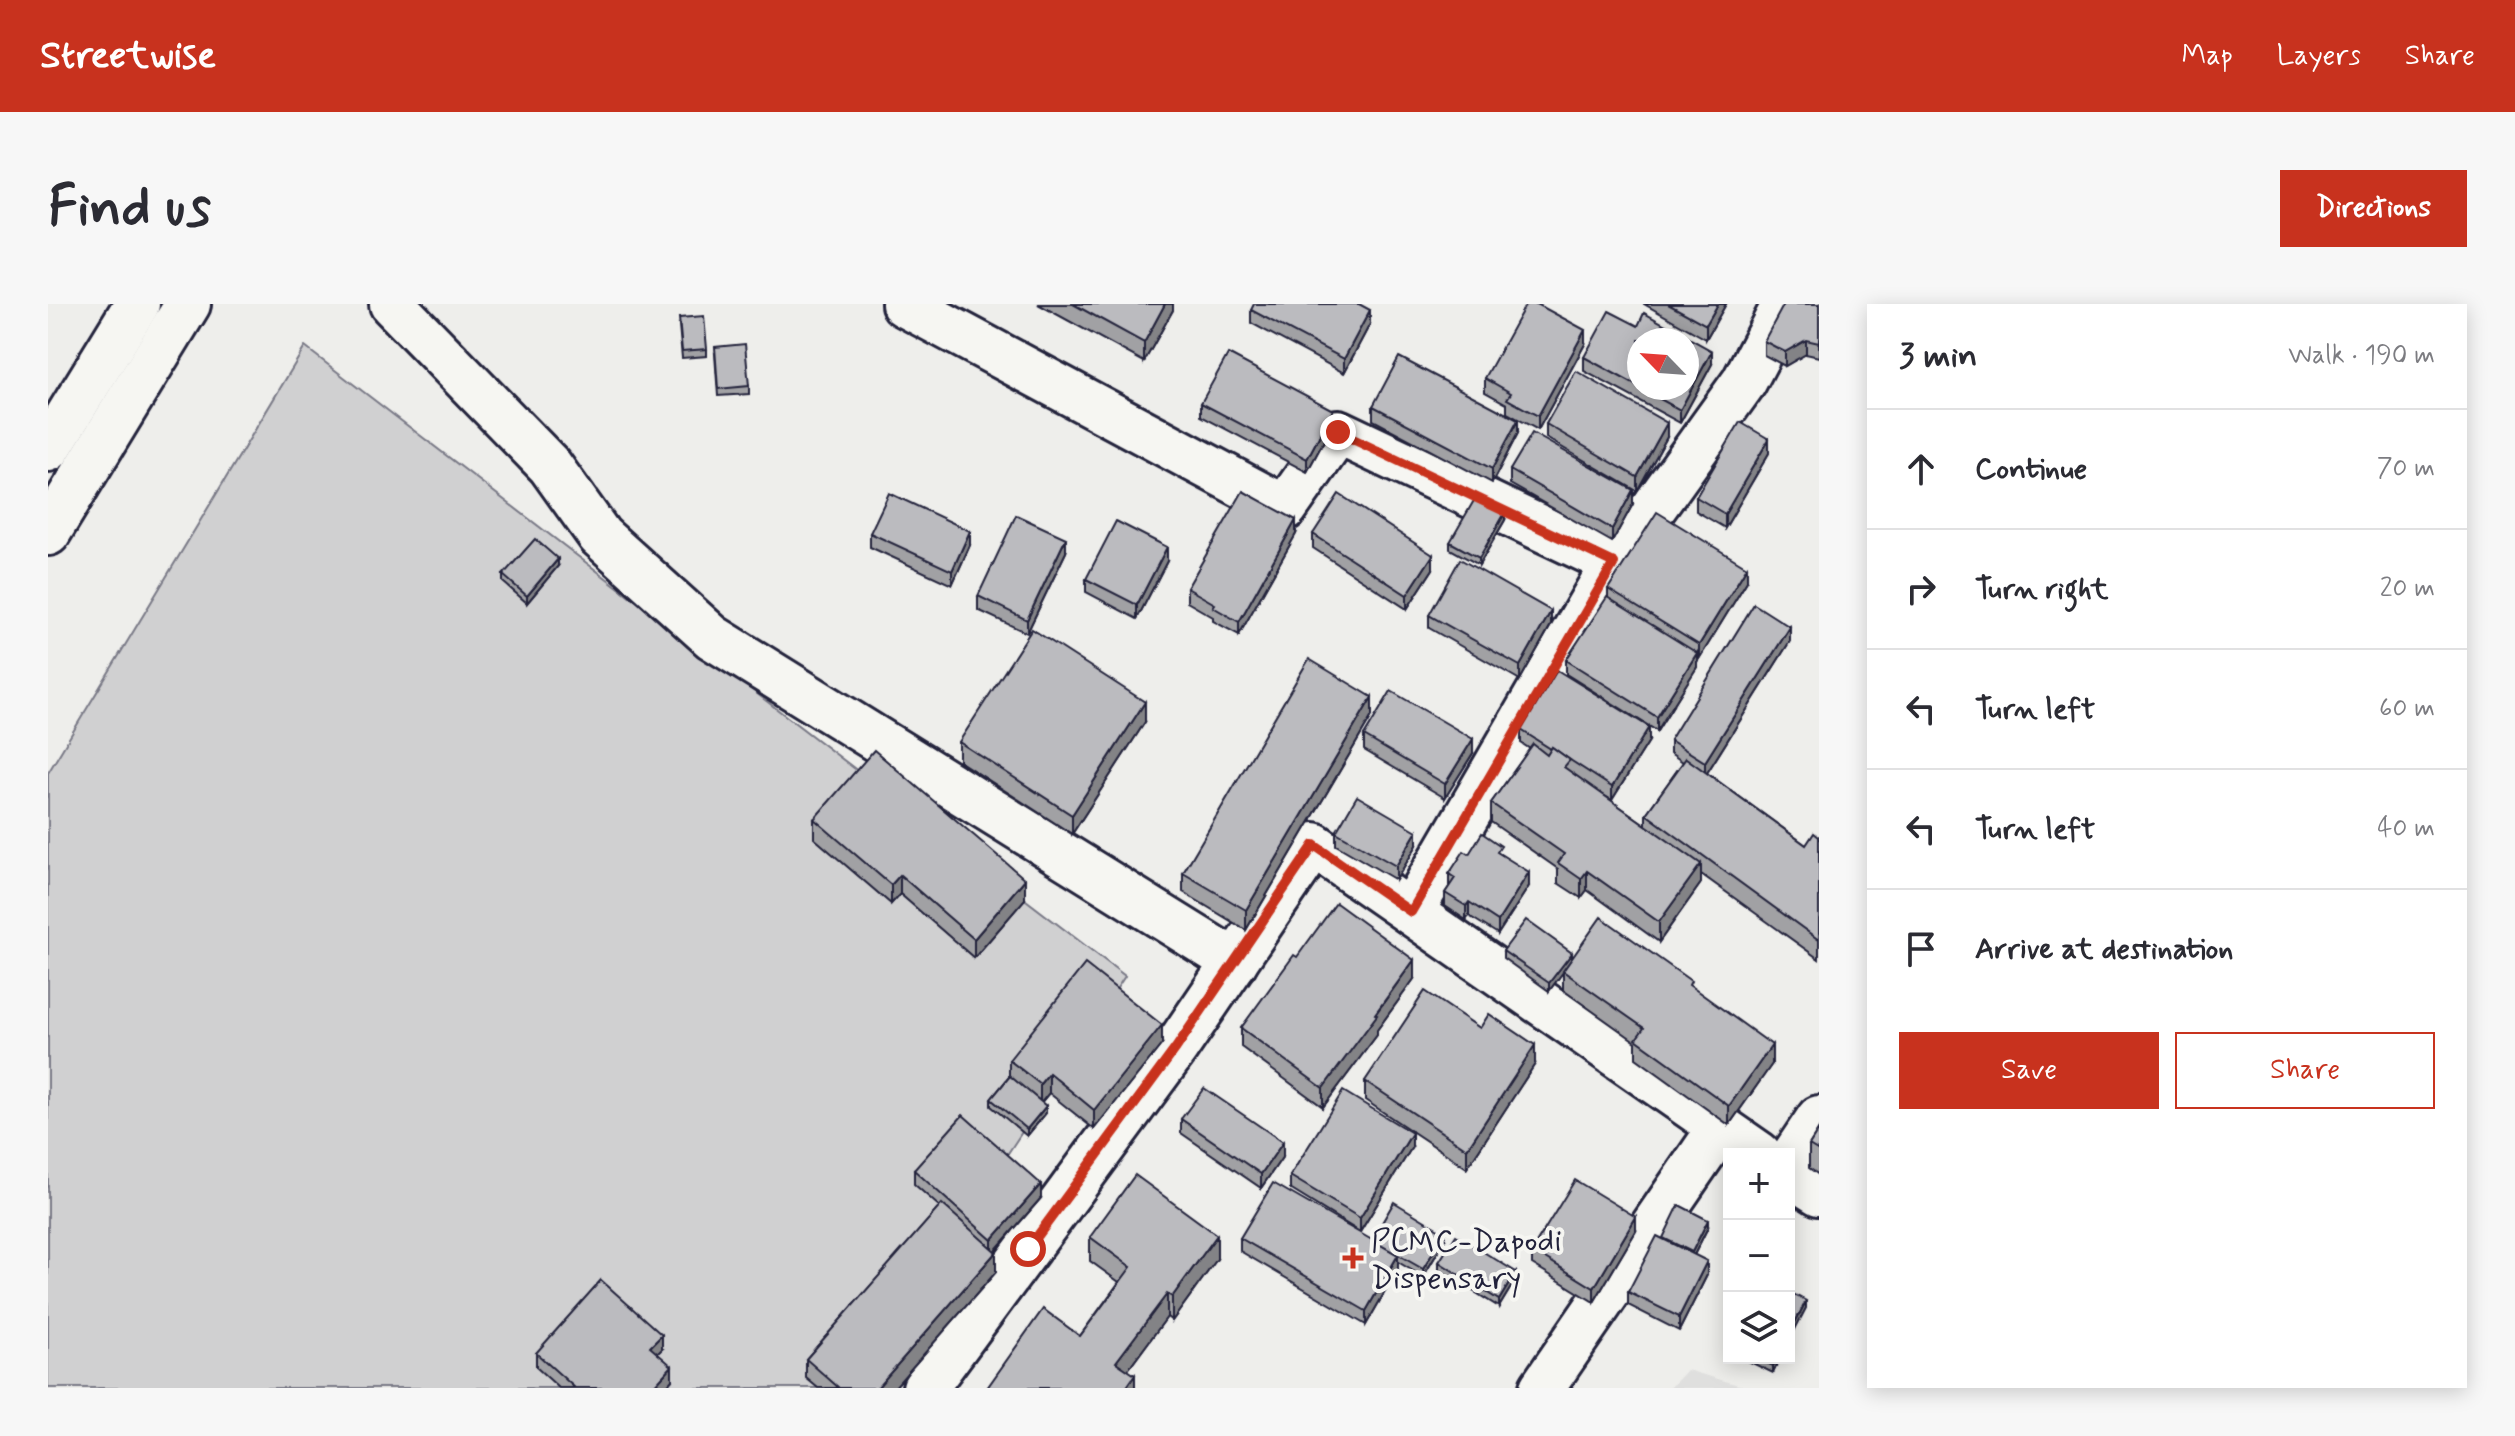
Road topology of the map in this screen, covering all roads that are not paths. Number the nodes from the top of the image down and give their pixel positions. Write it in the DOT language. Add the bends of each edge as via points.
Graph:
graph roads {
  1 [pos="137,304"];
  2 [pos="188,304"];
  3 [pos="392,304"];
  4 [pos="904,304"];
  5 [pos="1785,304"];
  6 [pos="48,449"];
  7 [pos="48,533"];
  8 [pos="1614,563"];
  9 [pos="1411,912"];
  10 [pos="1235,962"];
  11 [pos="1819,1118"];
  12 [pos="1721,1127"];
  13 [pos="1751,1148"];
  14 [pos="1795,1154"];
  15 [pos="1795,1178"];
  16 [pos="1819,1193"];
  17 [pos="925,1388"];
  18 [pos="1542,1388"];
  1 -- 6 [label="street"];
  2 -- 7 [label="street"];
  3 -- 10 [label="street" via="550,466 600,536 712,637"];
  4 -- 8 [label="street" via="1285,508 1338,432"];
  5 -- 8 [label="street" via="1744,382"];
  8 -- 9 [label="street"];
  9 -- 10 [label="street" via="1314,845"];
  9 -- 12 [label="street"];
  10 -- 17 [label="street"];
  11 -- 14 [label="street"];
  12 -- 13 [label="street"];
  12 -- 18 [label="street"];
  15 -- 16 [label="street"];
}
